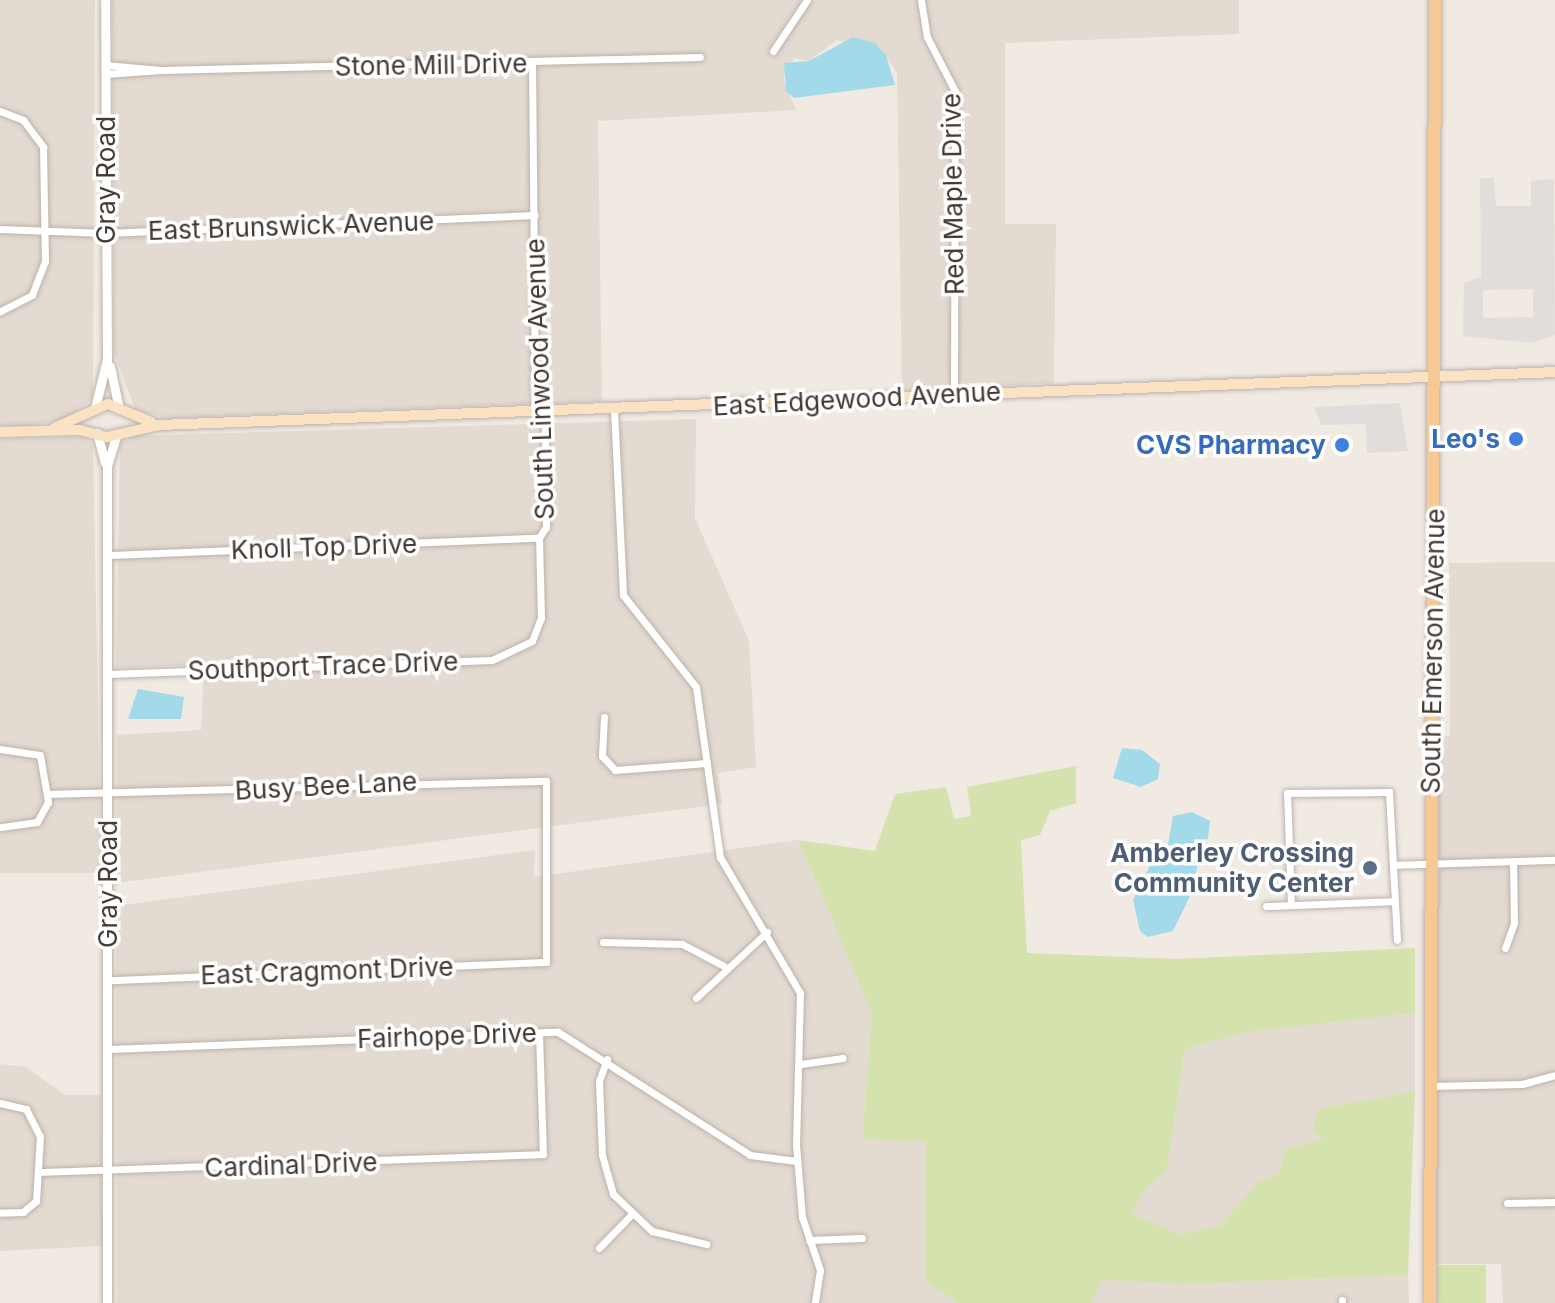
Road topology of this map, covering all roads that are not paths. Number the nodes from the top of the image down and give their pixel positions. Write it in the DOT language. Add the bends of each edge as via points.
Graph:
graph roads {
  1 [pos="105,0"];
  2 [pos="807,0"];
  3 [pos="921,0"];
  4 [pos="1435,0"];
  5 [pos="773,51"];
  6 [pos="700,57"];
  7 [pos="532,64"];
  8 [pos="105,70"];
  9 [pos="0,111"];
  10 [pos="535,215"];
  11 [pos="0,229"];
  12 [pos="43,233"];
  13 [pos="106,233"];
  14 [pos="0,311"];
  15 [pos="107,359"];
  16 [pos="1555,372"];
  17 [pos="1437,375"];
  18 [pos="954,395"];
  19 [pos="95,408"];
  20 [pos="119,409"];
  21 [pos="614,410"];
  22 [pos="540,413"];
  23 [pos="159,425"];
  24 [pos="0,432"];
  25 [pos="45,432"];
  26 [pos="97,433"];
  27 [pos="117,434"];
  28 [pos="107,466"];
  29 [pos="539,538"];
  30 [pos="108,555"];
  31 [pos="532,641"];
  32 [pos="108,674"];
  33 [pos="604,717"];
  34 [pos="0,749"];
  35 [pos="707,763"];
  36 [pos="48,794"];
  37 [pos="108,795"];
  38 [pos="0,827"];
  39 [pos="1555,860"];
  40 [pos="1513,862"];
  41 [pos="1430,863"];
  42 [pos="1393,865"];
  43 [pos="1395,901"];
  44 [pos="1291,905"];
  45 [pos="1266,906"];
  46 [pos="767,932"];
  47 [pos="1397,940"];
  48 [pos="603,942"];
  49 [pos="1505,948"];
  50 [pos="546,962"];
  51 [pos="724,966"];
  52 [pos="108,980"];
  53 [pos="696,998"];
  54 [pos="539,1035"];
  55 [pos="107,1049"];
  56 [pos="843,1058"];
  57 [pos="607,1059"];
  58 [pos="801,1064"];
  59 [pos="1555,1075"];
  60 [pos="1430,1086"];
  61 [pos="0,1103"];
  62 [pos="797,1161"];
  63 [pos="40,1172"];
  64 [pos="107,1172"];
  65 [pos="1555,1202"];
  66 [pos="1507,1203"];
  67 [pos="0,1213"];
  68 [pos="630,1216"];
  69 [pos="862,1238"];
  70 [pos="809,1240"];
  71 [pos="706,1244"];
  72 [pos="599,1248"];
  73 [pos="107,1303"];
  74 [pos="815,1303"];
  75 [pos="1430,1303"];
  1 -- 8 [label="street, Gray Road"];
  2 -- 5 [label="street"];
  3 -- 18 [label="street, Red Maple Drive" via="927,37 955,91"];
  4 -- 17 [label="main road, South Emerson Avenue"];
  6 -- 7 [label="street, Stone Mill Drive"];
  7 -- 8 [label="street, Stone Mill Drive"];
  7 -- 10 [label="street, South Linwood Avenue"];
  8 -- 13 [label="street, Gray Road"];
  9 -- 12 [label="street" via="23,120 43,147"];
  10 -- 13 [label="street, East Brunswick Avenue"];
  10 -- 22 [label="street, South Linwood Avenue"];
  11 -- 12 [label="street, East Brunswick Avenue"];
  12 -- 13 [label="street, East Brunswick Avenue"];
  12 -- 14 [label="street" via="38,286"];
  13 -- 15 [label="street, Gray Road"];
  15 -- 19 [label="street, Gray Road"];
  15 -- 20 [label="street, Gray Road"];
  16 -- 17 [label="main road, East Edgewood Avenue"];
  17 -- 18 [label="main road, East Edgewood Avenue"];
  17 -- 41 [label="main road, South Emerson Avenue"];
  18 -- 21 [label="main road, East Edgewood Avenue"];
  19 -- 20 [label="main road, East Edgewood Avenue"];
  19 -- 25 [label="main road"];
  19 -- 26 [label="main road"];
  20 -- 23 [label="main road, East Edgewood Avenue"];
  20 -- 27 [label="main road"];
  21 -- 22 [label="main road, East Edgewood Avenue"];
  21 -- 35 [label="street" via="623,595 696,687"];
  22 -- 23 [label="main road, East Edgewood Avenue"];
  22 -- 29 [label="street, South Linwood Avenue" via="546,527"];
  23 -- 27 [label="main road, East Edgewood Avenue"];
  24 -- 25 [label="main road"];
  25 -- 26 [label="main road"];
  26 -- 27 [label="main road, East Edgewood Avenue"];
  26 -- 28 [label="street, Gray Road"];
  27 -- 28 [label="street, Gray Road"];
  28 -- 30 [label="street, Gray Road"];
  29 -- 30 [label="street, Knoll Top Drive"];
  29 -- 31 [label="street, South Linwood Avenue" via="542,611"];
  30 -- 32 [label="street, Gray Road"];
  31 -- 32 [label="street, Southport Trace Drive" via="492,660"];
  32 -- 37 [label="street, Gray Road"];
  33 -- 35 [label="street" via="602,756 615,770"];
  34 -- 36 [label="street" via="40,755"];
  35 -- 46 [label="street" via="720,857"];
  36 -- 37 [label="street, Busy Bee Lane"];
  36 -- 38 [label="street" via="37,822"];
  37 -- 50 [label="street, Busy Bee Lane" via="544,779"];
  37 -- 52 [label="street, Gray Road"];
  39 -- 40 [label="street"];
  40 -- 41 [label="street"];
  40 -- 49 [label="street" via="1514,923"];
  41 -- 42 [label="street"];
  41 -- 60 [label="main road, South Emerson Avenue"];
  42 -- 43 [label="street"];
  42 -- 44 [label="street" via="1389,792 1287,793"];
  43 -- 44 [label="street"];
  43 -- 47 [label="street"];
  44 -- 45 [label="street"];
  46 -- 51 [label="street"];
  46 -- 58 [label="street" via="800,993"];
  48 -- 51 [label="street" via="682,944"];
  50 -- 52 [label="street, East Cragmont Drive"];
  51 -- 53 [label="street"];
  52 -- 55 [label="street, Gray Road"];
  54 -- 55 [label="street, Fairhope Drive"];
  54 -- 57 [label="street, Fairhope Drive" via="563,1033"];
  54 -- 64 [label="street, Cardinal Drive" via="543,1154"];
  55 -- 64 [label="street, Gray Road"];
  56 -- 58 [label="street"];
  57 -- 62 [label="street, Fairhope Drive" via="750,1155"];
  57 -- 68 [label="street" via="599,1084 603,1162"];
  58 -- 62 [label="street"];
  59 -- 60 [label="street" via="1522,1084"];
  60 -- 75 [label="main road, South Emerson Avenue"];
  61 -- 63 [label="street" via="21,1106 35,1118"];
  62 -- 70 [label="street"];
  63 -- 64 [label="street, Cardinal Drive"];
  63 -- 67 [label="street" via="33,1206"];
  64 -- 73 [label="street, Gray Road"];
  65 -- 66 [label="street"];
  68 -- 71 [label="street" via="677,1241"];
  68 -- 72 [label="street"];
  69 -- 70 [label="street"];
  70 -- 74 [label="street" via="821,1275"];
}
